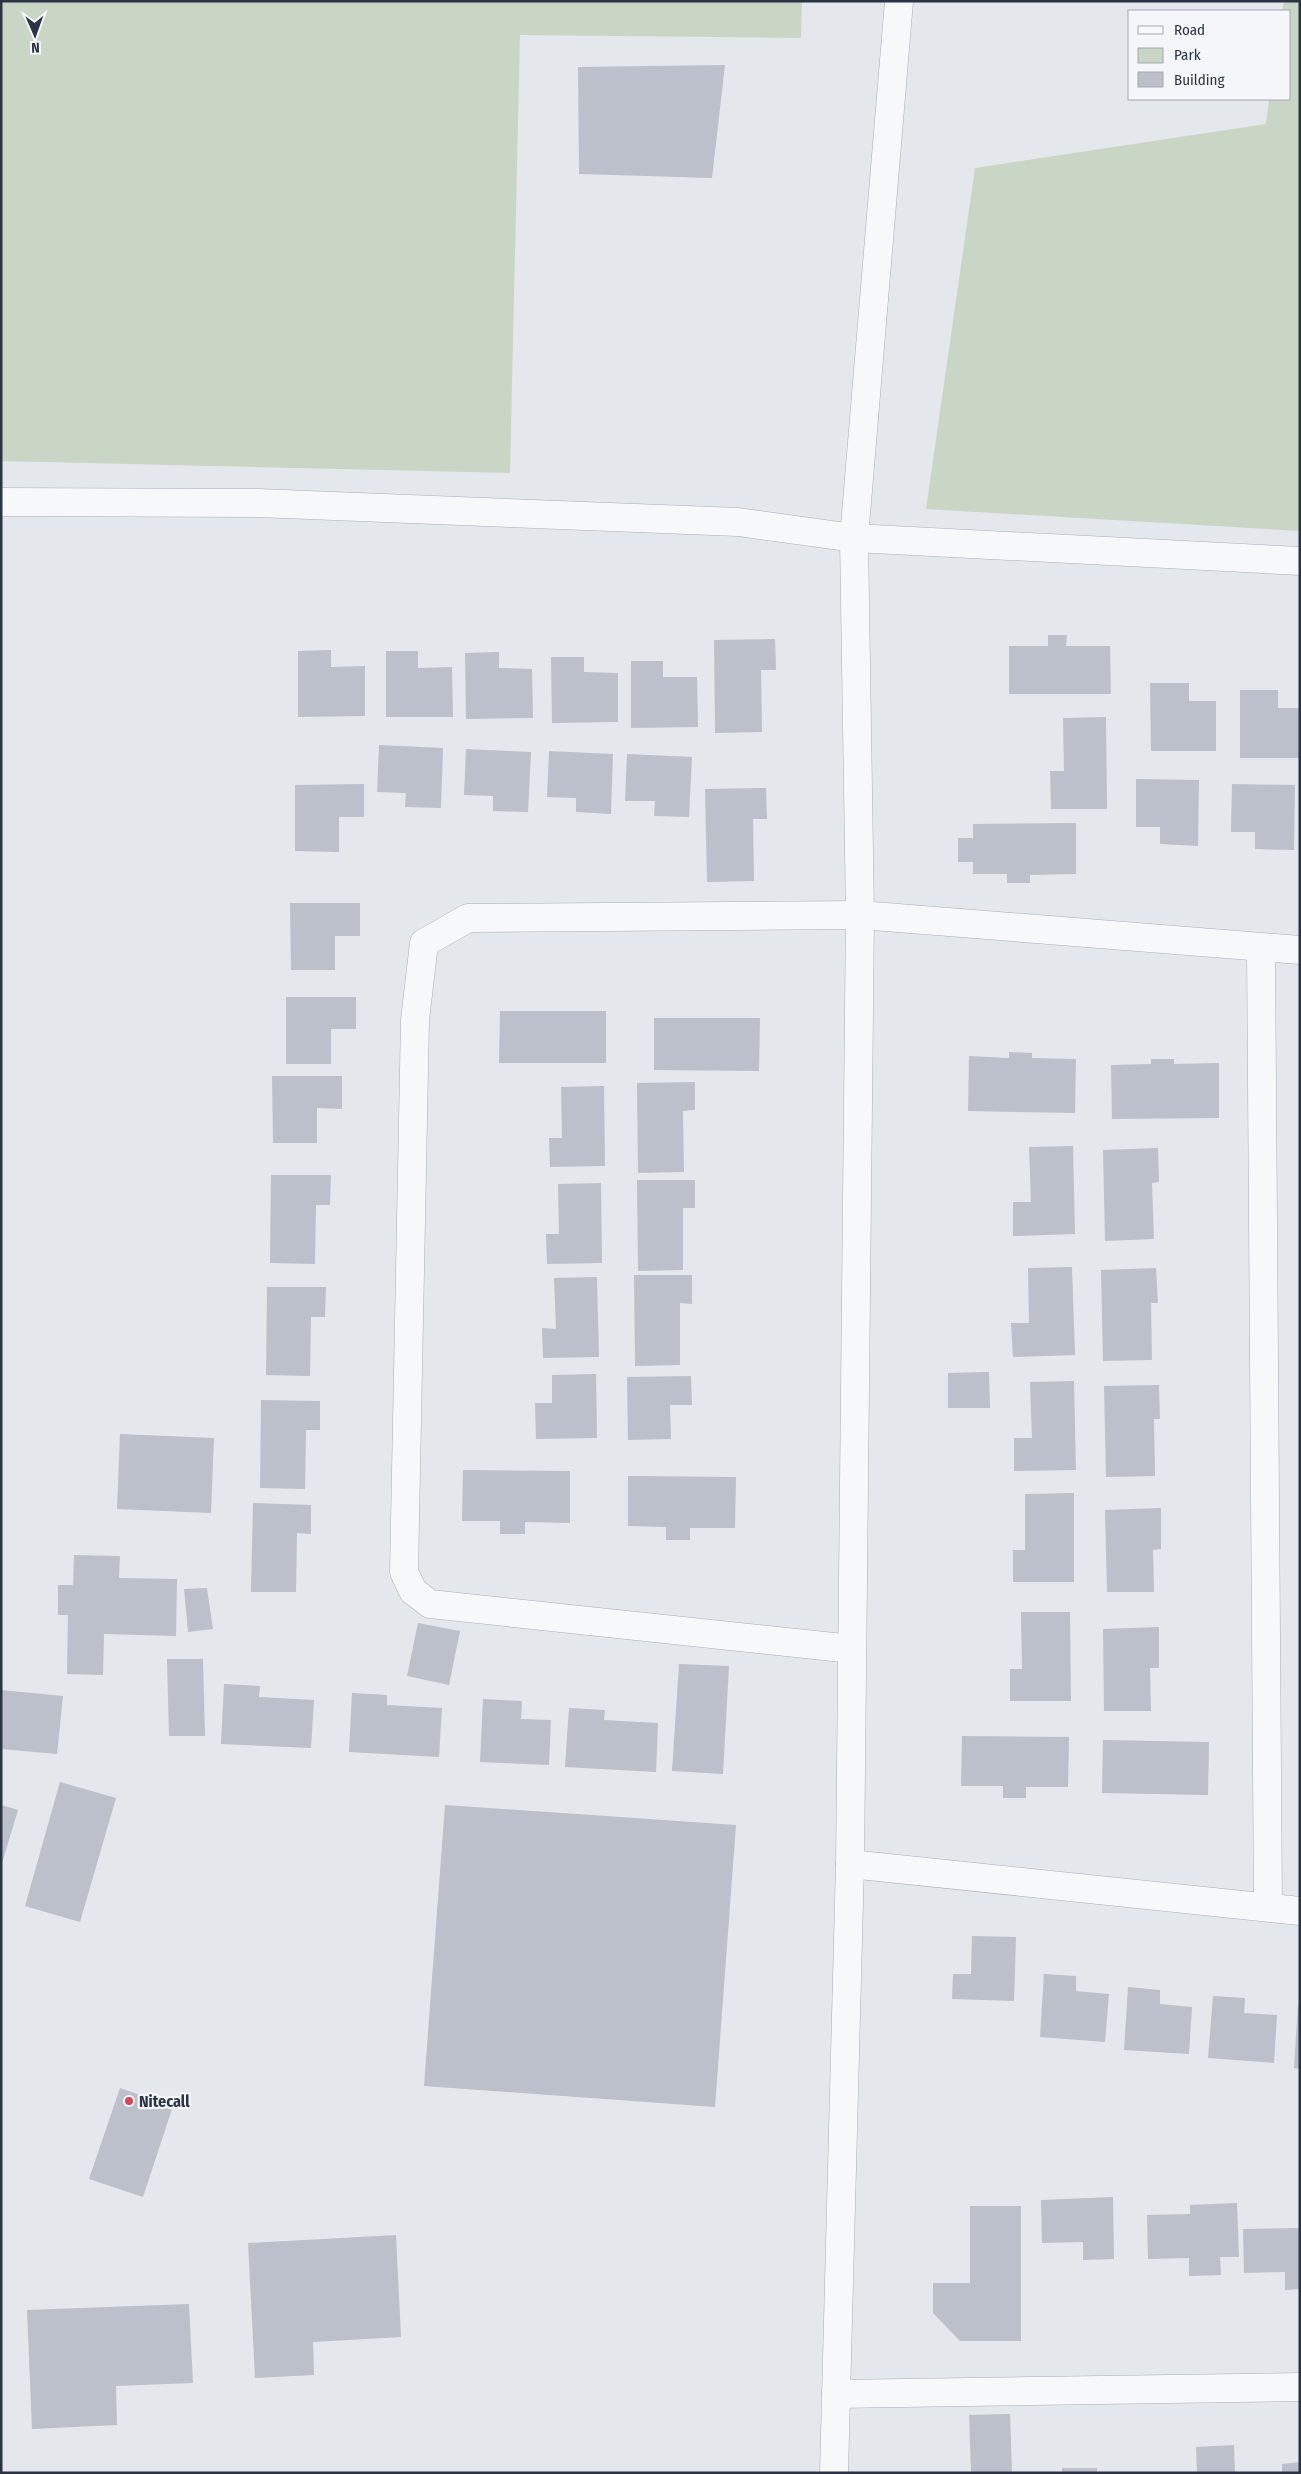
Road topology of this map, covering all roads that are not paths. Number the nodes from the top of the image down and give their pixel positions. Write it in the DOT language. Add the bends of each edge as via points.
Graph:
graph roads {
  1 [pos="899,1"];
  2 [pos="1,502"];
  3 [pos="854,538"];
  4 [pos="1300,561"];
  5 [pos="860,915"];
  6 [pos="1261,948"];
  7 [pos="1300,950"];
  8 [pos="852,1649"];
  9 [pos="850,1864"];
  10 [pos="1268,1907"];
  11 [pos="1300,1911"];
  12 [pos="1300,2387"];
  13 [pos="836,2394"];
  14 [pos="834,2473"];
  1 -- 3 [label="street"];
  2 -- 3 [label="street" via="258,502 738,522"];
  3 -- 4 [label="street"];
  3 -- 5 [label="street"];
  5 -- 6 [label="street"];
  5 -- 8 [label="street"];
  5 -- 8 [label="street" via="468,918 424,943 415,1020 404,1572 413,1591 430,1604"];
  6 -- 7 [label="street"];
  6 -- 10 [label="street"];
  8 -- 9 [label="street"];
  9 -- 10 [label="street"];
  9 -- 13 [label="street"];
  10 -- 11 [label="street"];
  12 -- 13 [label="street"];
  13 -- 14 [label="street"];
}
